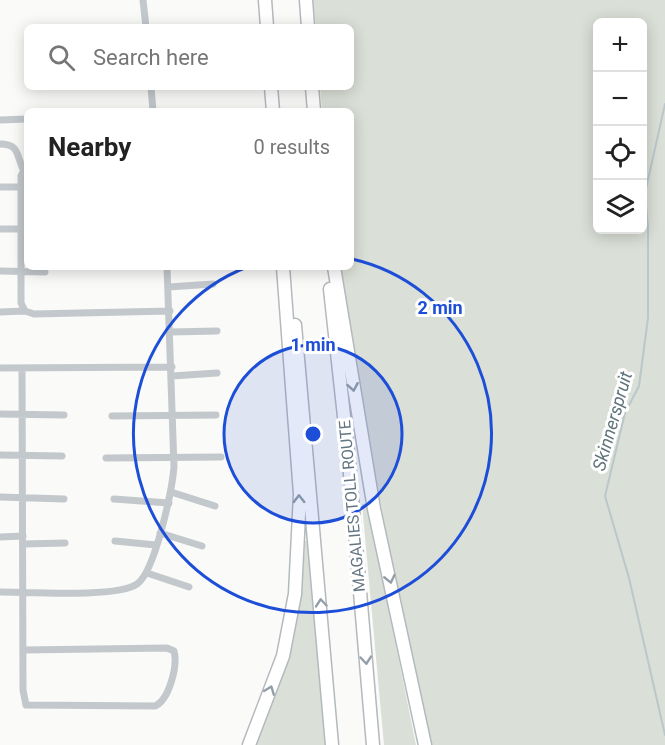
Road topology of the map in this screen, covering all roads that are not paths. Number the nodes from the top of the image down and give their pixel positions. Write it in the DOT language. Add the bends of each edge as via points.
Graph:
graph roads {
  1 [pos="143,0"];
  2 [pos="265,0"];
  3 [pos="306,0"];
  4 [pos="146,24"];
  5 [pos="267,24"];
  6 [pos="308,24"];
  7 [pos="152,90"];
  8 [pos="272,90"];
  9 [pos="312,90"];
  10 [pos="153,108"];
  11 [pos="273,108"];
  12 [pos="314,108"];
  13 [pos="24,119"];
  14 [pos="0,120"];
  15 [pos="0,144"];
  16 [pos="24,164"];
  17 [pos="24,172"];
  18 [pos="0,187"];
  19 [pos="21,187"];
  20 [pos="24,208"];
  21 [pos="0,229"];
  22 [pos="21,229"];
  23 [pos="24,249"];
  24 [pos="167,270"];
  25 [pos="283,270"];
  26 [pos="289,270"];
  27 [pos="328,270"];
  28 [pos="334,270"];
  29 [pos="0,271"];
  30 [pos="21,272"];
  31 [pos="45,272"];
  32 [pos="213,284"];
  33 [pos="169,287"];
  34 [pos="25,311"];
  35 [pos="170,311"];
  36 [pos="0,312"];
  37 [pos="217,331"];
  38 [pos="171,332"];
  39 [pos="0,368"];
  40 [pos="22,368"];
  41 [pos="172,368"];
  42 [pos="217,373"];
  43 [pos="172,376"];
  44 [pos="0,414"];
  45 [pos="22,414"];
  46 [pos="64,415"];
  47 [pos="173,415"];
  48 [pos="216,415"];
  49 [pos="112,416"];
  50 [pos="0,454"];
  51 [pos="22,456"];
  52 [pos="62,456"];
  53 [pos="221,457"];
  54 [pos="106,458"];
  55 [pos="175,458"];
  56 [pos="171,492"];
  57 [pos="0,497"];
  58 [pos="22,498"];
  59 [pos="64,499"];
  60 [pos="114,499"];
  61 [pos="169,503"];
  62 [pos="215,506"];
  63 [pos="160,533"];
  64 [pos="0,537"];
  65 [pos="23,540"];
  66 [pos="115,542"];
  67 [pos="65,543"];
  68 [pos="156,545"];
  69 [pos="202,546"];
  70 [pos="147,573"];
  71 [pos="189,587"];
  72 [pos="0,592"];
  73 [pos="23,592"];
  74 [pos="24,650"];
  75 [pos="249,745"];
  76 [pos="332,745"];
  77 [pos="373,745"];
  78 [pos="425,745"];
  1 -- 4 [label="street"];
  2 -- 5 [label="highway"];
  3 -- 6 [label="highway"];
  7 -- 10 [label="street"];
  8 -- 11 [label="highway"];
  9 -- 12 [label="highway"];
  13 -- 14 [label="street"];
  15 -- 16 [label="street" via="18,149"];
  17 -- 19 [label="street"];
  18 -- 19 [label="street"];
  19 -- 20 [label="street"];
  20 -- 22 [label="street"];
  21 -- 22 [label="street"];
  22 -- 23 [label="street"];
  23 -- 30 [label="street"];
  24 -- 33 [label="street"];
  75 -- 25 [label="highway, one-way" via="282,656 296,583 300,494"];
  76 -- 26 [label="highway, one-way"];
  27 -- 77 [label="highway, MAGALIES TOLL ROUTE, one-way"];
  28 -- 78 [label="highway, one-way" via="374,509"];
  29 -- 30 [label="street"];
  30 -- 31 [label="street"];
  30 -- 34 [label="street" via="21,303"];
  32 -- 33 [label="street"];
  33 -- 35 [label="street"];
  34 -- 35 [label="street"];
  34 -- 36 [label="street"];
  35 -- 38 [label="street"];
  37 -- 38 [label="street"];
  38 -- 41 [label="street"];
  39 -- 40 [label="street"];
  40 -- 41 [label="street"];
  40 -- 45 [label="street"];
  41 -- 43 [label="street"];
  42 -- 43 [label="street"];
  43 -- 47 [label="street"];
  44 -- 45 [label="street"];
  45 -- 46 [label="street"];
  45 -- 51 [label="street"];
  47 -- 48 [label="street"];
  47 -- 49 [label="street"];
  47 -- 55 [label="street"];
  50 -- 51 [label="street"];
  51 -- 52 [label="street"];
  51 -- 58 [label="street"];
  53 -- 55 [label="street"];
  54 -- 55 [label="street"];
  55 -- 56 [label="street"];
  56 -- 61 [label="street"];
  56 -- 62 [label="street"];
  57 -- 58 [label="street"];
  58 -- 59 [label="street"];
  58 -- 65 [label="street"];
  60 -- 61 [label="street"];
  61 -- 63 [label="street"];
  63 -- 68 [label="street"];
  63 -- 69 [label="street"];
  64 -- 65 [label="street"];
  65 -- 67 [label="street"];
  65 -- 73 [label="street"];
  66 -- 68 [label="street"];
  68 -- 70 [label="street"];
  70 -- 71 [label="street"];
  70 -- 73 [label="street" via="126,589"];
  72 -- 73 [label="street"];
  73 -- 74 [label="street"];
  74 -- 74 [label="street" via="26,705 155,706 165,698 175,662 174,651 166,648"];
}
